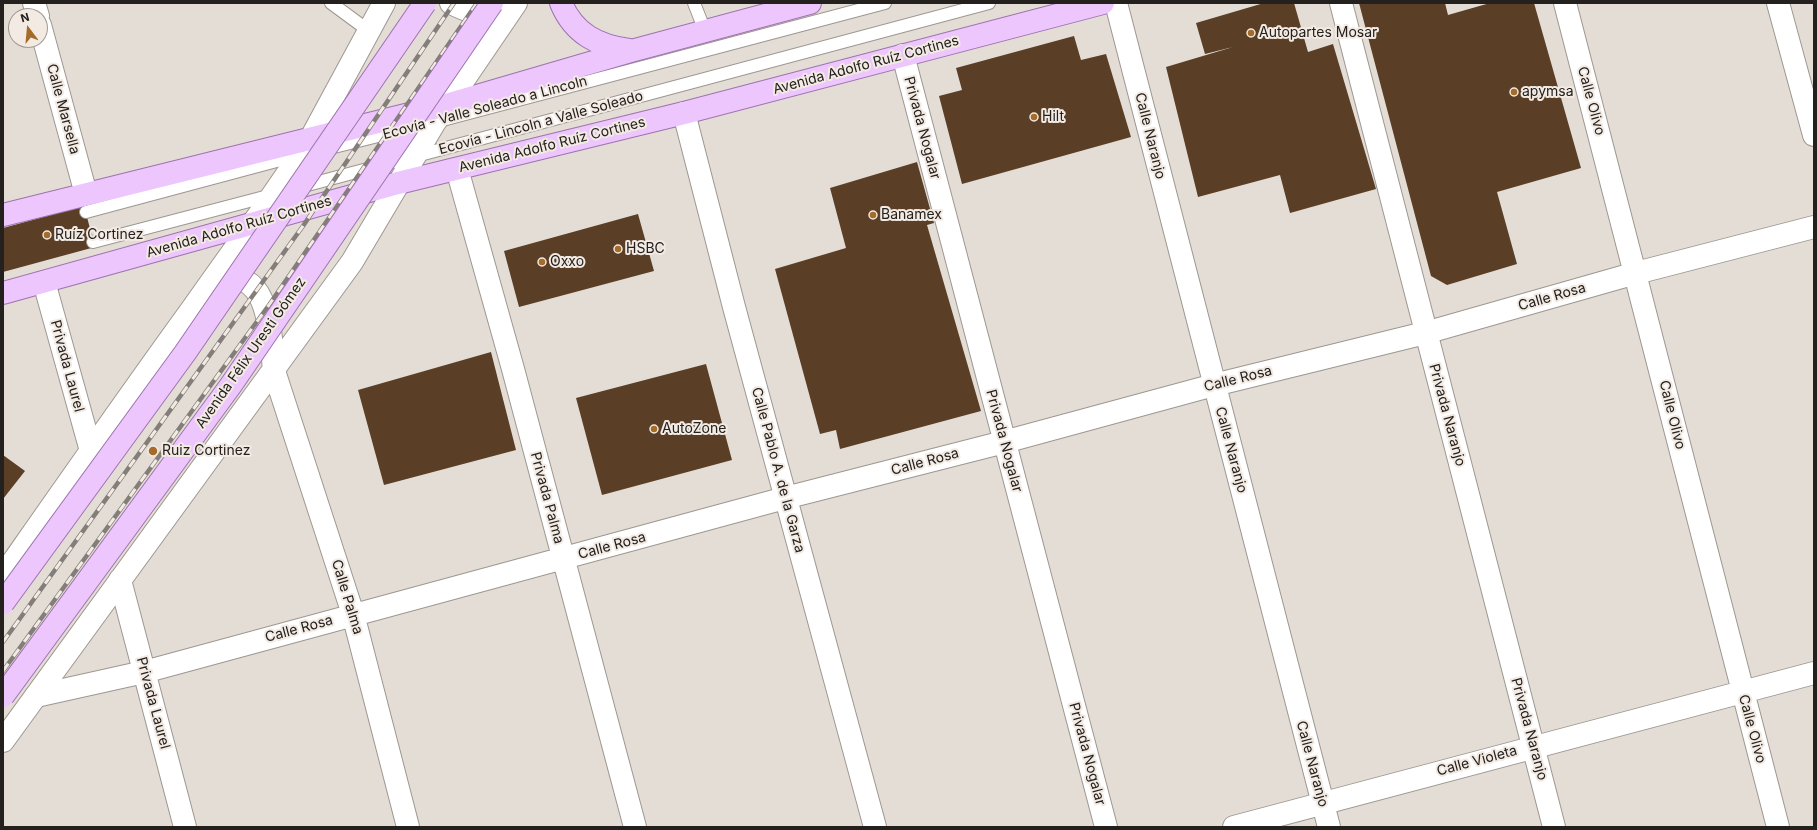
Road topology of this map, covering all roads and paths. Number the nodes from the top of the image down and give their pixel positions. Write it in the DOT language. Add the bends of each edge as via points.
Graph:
graph roads {
  1 [pos="331,3"];
  2 [pos="384,3"];
  3 [pos="425,3"];
  4 [pos="451,3"];
  5 [pos="561,3"];
  6 [pos="694,3"];
  7 [pos="810,3"];
  8 [pos="884,3"];
  9 [pos="989,3"];
  10 [pos="1103,3"];
  11 [pos="1116,3"];
  12 [pos="1340,3"];
  13 [pos="1565,3"];
  14 [pos="1778,3"];
  15 [pos="506,6"];
  16 [pos="369,31"];
  17 [pos="705,31"];
  18 [pos="46,48"];
  19 [pos="631,51"];
  20 [pos="903,55"];
  21 [pos="440,113"];
  22 [pos="684,113"];
  23 [pos="1814,135"];
  24 [pos="306,146"];
  25 [pos="413,158"];
  26 [pos="458,169"];
  27 [pos="398,183"];
  28 [pos="273,194"];
  29 [pos="86,203"];
  30 [pos="3,215"];
  31 [pos="254,223"];
  32 [pos="1814,227"];
  33 [pos="94,242"];
  34 [pos="1636,273"];
  35 [pos="44,282"];
  36 [pos="208,286"];
  37 [pos="3,293"];
  38 [pos="1425,333"];
  39 [pos="274,371"];
  40 [pos="1214,385"];
  41 [pos="1004,442"];
  42 [pos="90,451"];
  43 [pos="786,498"];
  44 [pos="563,559"];
  45 [pos="3,576"];
  46 [pos="120,580"];
  47 [pos="3,604"];
  48 [pos="353,614"];
  49 [pos="144,672"];
  50 [pos="1814,673"];
  51 [pos="1743,692"];
  52 [pos="3,696"];
  53 [pos="36,696"];
  54 [pos="3,741"];
  55 [pos="1534,746"];
  56 [pos="1322,803"];
  57 [pos="185,827"];
  58 [pos="408,827"];
  59 [pos="635,827"];
  60 [pos="874,827"];
  61 [pos="1106,827"];
  62 [pos="1234,827"];
  63 [pos="1329,827"];
  64 [pos="1554,827"];
  65 [pos="1778,827"];
  1 -- 16 [label="lane"];
  2 -- 16 [label="street"];
  3 -- 47 [label="main road, bridge" via="189,347"];
  4 -- 15 [label="street" via="470,12 490,15"];
  5 -- 19 [label="main road" via="577,28 592,40 611,48"];
  6 -- 17 [label="lane"];
  7 -- 17 [label="main road"];
  8 -- 21 [label="lane, Ecovía - Valle Soleado a Lincoln"];
  9 -- 25 [label="lane, Ecovía - Lincoln a Valle Soleado"];
  10 -- 20 [label="main road, Avenida Adolfo Ruíz Cortines"];
  11 -- 40 [label="street, Calle Naranjo"];
  12 -- 38 [label="street, Privada Naranjo"];
  13 -- 34 [label="street, Calle Olivo"];
  14 -- 23 [label="street"];
  15 -- 21 [label="street"];
  15 -- 52 [label="main road, Avenida Félix Uresti Gómez, bridge"];
  16 -- 24 [label="street"];
  17 -- 19 [label="main road"];
  18 -- 29 [label="street, Calle Marsella"];
  19 -- 21 [label="main road"];
  20 -- 22 [label="main road, Avenida Adolfo Ruíz Cortines"];
  20 -- 41 [label="street, Privada Nogalar"];
  21 -- 24 [label="main road"];
  21 -- 25 [label="street"];
  22 -- 26 [label="main road, Avenida Adolfo Ruíz Cortines"];
  22 -- 43 [label="street, Calle Pablo A. de la Garza"];
  24 -- 28 [label="street"];
  24 -- 29 [label="main road"];
  25 -- 27 [label="street"];
  25 -- 28 [label="lane, Ecovía - Lincoln a Valle Soleado"];
  26 -- 27 [label="main road, Avenida Adolfo Ruíz Cortines"];
  26 -- 44 [label="street, Privada Palma"];
  27 -- 31 [label="main road, Avenida Adolfo Ruíz Cortines"];
  27 -- 39 [label="street" via="352,262"];
  28 -- 31 [label="street"];
  28 -- 33 [label="lane, Ecovía - Lincoln a Valle Soleado"];
  29 -- 30 [label="main road"];
  31 -- 35 [label="main road, Avenida Adolfo Ruíz Cortines"];
  31 -- 36 [label="street"];
  32 -- 34 [label="street, Calle Rosa"];
  34 -- 38 [label="street, Calle Rosa"];
  34 -- 51 [label="street, Calle Olivo"];
  35 -- 37 [label="main road, Avenida Adolfo Ruíz Cortines"];
  35 -- 42 [label="street, Privada Laurel"];
  36 -- 39 [label="street, Calle Palma" via="233,278 257,288 268,320"];
  36 -- 42 [label="street"];
  38 -- 40 [label="street, Calle Rosa"];
  38 -- 55 [label="street, Privada Naranjo"];
  39 -- 46 [label="street"];
  39 -- 48 [label="street, Calle Palma"];
  40 -- 41 [label="street, Calle Rosa"];
  40 -- 56 [label="street, Calle Naranjo"];
  41 -- 43 [label="street, Calle Rosa"];
  41 -- 61 [label="street, Privada Nogalar"];
  42 -- 45 [label="street"];
  43 -- 44 [label="street, Calle Rosa"];
  43 -- 60 [label="street, Calle Pablo A. de la Garza"];
  44 -- 48 [label="street, Calle Rosa"];
  44 -- 59 [label="street, Privada Palma"];
  46 -- 49 [label="street, Privada Laurel"];
  46 -- 53 [label="street"];
  48 -- 49 [label="street, Calle Rosa"];
  48 -- 58 [label="street, Calle Palma"];
  49 -- 53 [label="street, Calle Rosa"];
  49 -- 57 [label="street, Privada Laurel"];
  50 -- 51 [label="street, Calle Violeta"];
  51 -- 55 [label="street, Calle Violeta"];
  51 -- 65 [label="street, Calle Olivo"];
  53 -- 54 [label="street"];
  55 -- 56 [label="street, Calle Violeta"];
  55 -- 64 [label="street, Privada Naranjo"];
  56 -- 62 [label="street, Calle Violeta"];
  56 -- 63 [label="street, Calle Naranjo"];
}
